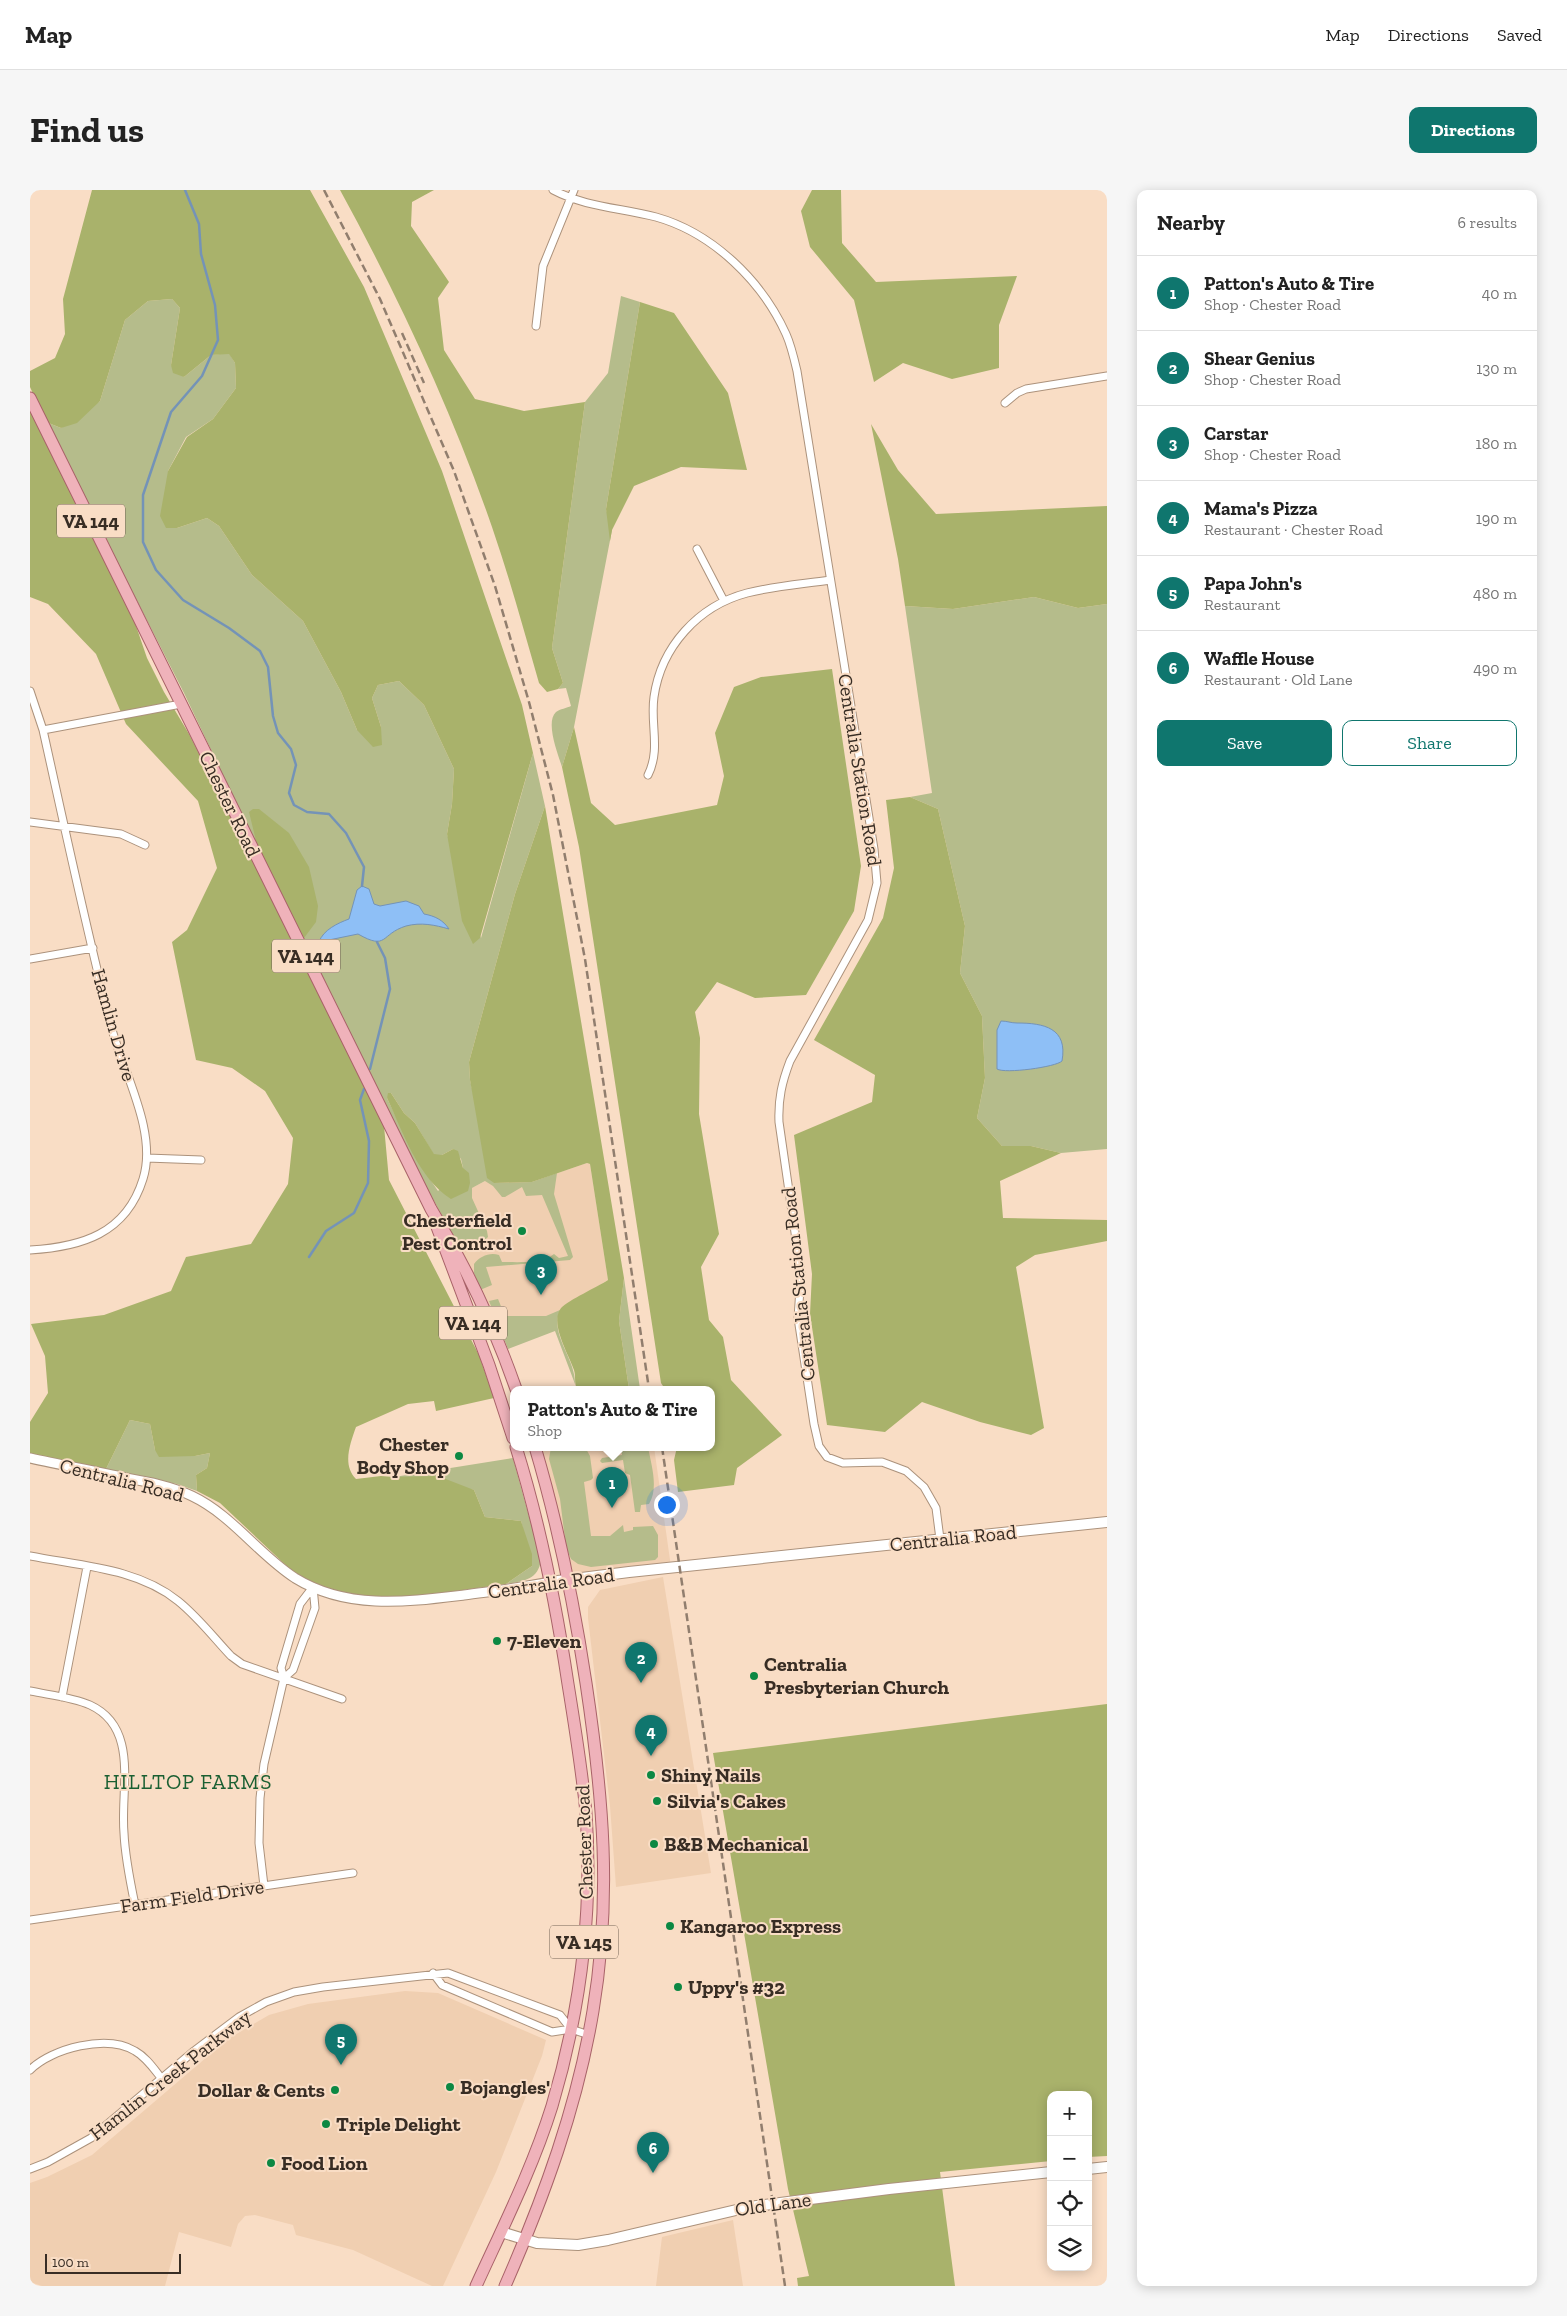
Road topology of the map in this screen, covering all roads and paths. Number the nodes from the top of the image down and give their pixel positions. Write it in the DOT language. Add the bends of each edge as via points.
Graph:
graph roads {
  1 [pos="553,190"];
  2 [pos="574,190"];
  3 [pos="571,198"];
  4 [pos="536,326"];
  5 [pos="1107,376"];
  6 [pos="30,398"];
  7 [pos="1005,403"];
  8 [pos="697,549"];
  9 [pos="830,580"];
  10 [pos="724,602"];
  11 [pos="30,691"];
  12 [pos="181,704"];
  13 [pos="43,730"];
  14 [pos="648,775"];
  15 [pos="30,822"];
  16 [pos="65,825"];
  17 [pos="145,845"];
  18 [pos="93,948"];
  19 [pos="30,958"];
  20 [pos="147,1158"];
  21 [pos="201,1160"];
  22 [pos="431,1209"];
  23 [pos="30,1250"];
  24 [pos="515,1386"];
  25 [pos="510,1430"];
  26 [pos="517,1451"];
  27 [pos="536,1451"];
  28 [pos="30,1458"];
  29 [pos="1107,1522"];
  30 [pos="940,1539"];
  31 [pos="30,1556"];
  32 [pos="87,1566"];
  33 [pos="568,1578"];
  34 [pos="550,1582"];
  35 [pos="313,1587"];
  36 [pos="284,1678"];
  37 [pos="30,1691"];
  38 [pos="62,1697"];
  39 [pos="342,1699"];
  40 [pos="353,1872"];
  41 [pos="264,1886"];
  42 [pos="135,1905"];
  43 [pos="30,1920"];
  44 [pos="433,1973"];
  45 [pos="571,2028"];
  46 [pos="589,2035"];
  47 [pos="30,2070"];
  48 [pos="162,2079"];
  49 [pos="1107,2167"];
  50 [pos="1092,2168"];
  51 [pos="30,2169"];
  52 [pos="1047,2172"];
  53 [pos="500,2232"];
  54 [pos="525,2240"];
  55 [pos="476,2286"];
  56 [pos="505,2286"];
  1 -- 3 [label="street, Centralia Station Road"];
  2 -- 3 [label="street"];
  3 -- 4 [label="street" via="543,266"];
  3 -- 9 [label="street, Centralia Station Road" via="659,218 690,230 736,264 771,306 787,335 797,370"];
  5 -- 7 [label="street" via="1026,389"];
  6 -- 12 [label="main road, Chester Road / VA 144"];
  8 -- 10 [label="street"];
  9 -- 10 [label="street" via="747,593"];
  9 -- 30 [label="street, Centralia Station Road" via="877,882 868,920 790,1062 778,1101 801,1274 798,1318 819,1446 827,1457 843,1463 882,1462 906,1471 924,1487 936,1508"];
  10 -- 14 [label="street" via="689,625 676,639 667,657 654,698 656,747"];
  11 -- 13 [label="street, Hamlin Drive"];
  12 -- 13 [label="street"];
  12 -- 22 [label="main road, Chester Road / VA 144"];
  13 -- 16 [label="street, Hamlin Drive"];
  15 -- 16 [label="street"];
  16 -- 17 [label="street" via="120,834"];
  16 -- 18 [label="street, Hamlin Drive"];
  18 -- 19 [label="street"];
  18 -- 20 [label="street, Hamlin Drive" via="112,1027 137,1103"];
  20 -- 21 [label="street"];
  20 -- 23 [label="street, Hamlin Drive" via="138,1192 112,1226 73,1246"];
  22 -- 24 [label="main road, Chester Road / VA 144" via="472,1280"];
  22 -- 25 [label="main road, Chester Road / VA 144"];
  26 -- 34 [label="main road, Chester Road"];
  27 -- 33 [label="main road, Chester Road"];
  28 -- 35 [label="street, Centralia Road" via="160,1485 192,1496 208,1505 277,1564"];
  29 -- 30 [label="main road, Centralia Road"];
  30 -- 33 [label="main road, Centralia Road"];
  31 -- 32 [label="street"];
  32 -- 36 [label="street" via="121,1572 158,1588 191,1612 237,1660 249,1668"];
  32 -- 38 [label="street"];
  33 -- 34 [label="main road, Centralia Road"];
  33 -- 46 [label="main road, Chester Road / VA 145" via="594,1734 604,1834 605,1901"];
  34 -- 35 [label="street, Centralia Road" via="388,1602 355,1600"];
  34 -- 45 [label="main road, Chester Road / VA 145" via="582,1775 586,1824 585,1928"];
  35 -- 36 [label="street" via="315,1608 293,1670"];
  35 -- 36 [label="street" via="300,1604 280,1668"];
  36 -- 39 [label="street"];
  36 -- 41 [label="street" via="264,1764 260,1798 259,1843"];
  37 -- 38 [label="street"];
  38 -- 42 [label="street" via="90,1705 120,1736 125,1762 124,1833"];
  40 -- 41 [label="street, Farm Field Drive"];
  41 -- 42 [label="street, Farm Field Drive"];
  42 -- 43 [label="street, Farm Field Drive"];
  44 -- 45 [label="street, Hamlin Creek Parkway" via="448,1973 560,2015"];
  44 -- 45 [label="street, Hamlin Creek Parkway" via="442,1986 552,2032"];
  44 -- 48 [label="street, Hamlin Creek Parkway" via="323,1986 266,2002 239,2018"];
  45 -- 46 [label="street, Hamlin Creek Parkway"];
  45 -- 53 [label="main road, Chester Road / VA 145" via="551,2107"];
  46 -- 54 [label="main road, Chester Road / VA 145" via="565,2131"];
  47 -- 48 [label="street" via="50,2055 67,2049 108,2043 122,2044 136,2051"];
  48 -- 51 [label="street, Hamlin Creek Parkway" via="91,2138"];
  49 -- 50 [label="main road"];
  52 -- 54 [label="main road, Old Lane" via="749,2207 591,2243 552,2245"];
  53 -- 54 [label="main road, Old Lane"];
  53 -- 55 [label="main road, Chester Road / VA 145"];
  54 -- 56 [label="main road, Chester Road / VA 145"];
}
